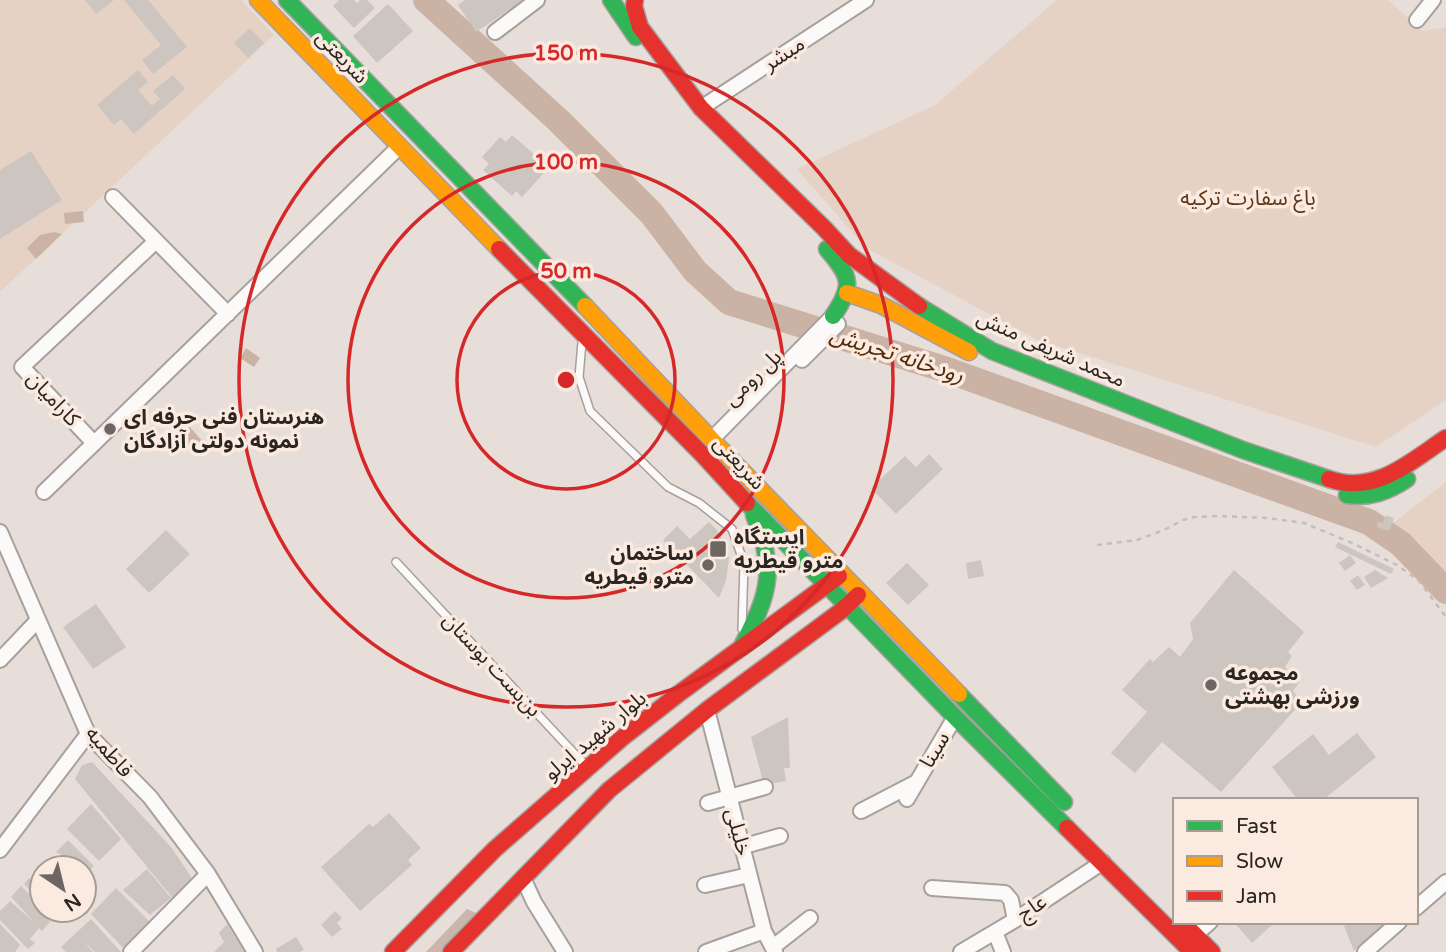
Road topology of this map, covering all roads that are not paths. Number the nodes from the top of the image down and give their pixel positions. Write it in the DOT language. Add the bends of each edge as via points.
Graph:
graph roads {
  1 [pos="258,0"];
  2 [pos="287,0"];
  3 [pos="537,0"];
  4 [pos="611,0"];
  5 [pos="635,0"];
  6 [pos="866,0"];
  7 [pos="1433,0"];
  8 [pos="1417,20"];
  9 [pos="495,32"];
  10 [pos="701,108"];
  11 [pos="399,146"];
  12 [pos="113,197"];
  13 [pos="156,241"];
  14 [pos="846,260"];
  15 [pos="853,295"];
  16 [pos="228,314"];
  17 [pos="836,320"];
  18 [pos="582,334"];
  19 [pos="1446,438"];
  20 [pos="713,442"];
  21 [pos="94,443"];
  22 [pos="1446,452"];
  23 [pos="44,492"];
  24 [pos="750,506"];
  25 [pos="0,532"];
  26 [pos="396,562"];
  27 [pos="841,573"];
  28 [pos="828,585"];
  29 [pos="860,593"];
  30 [pos="847,605"];
  31 [pos="38,620"];
  32 [pos="739,651"];
  33 [pos="0,660"];
  34 [pos="707,710"];
  35 [pos="955,716"];
  36 [pos="88,734"];
  37 [pos="588,768"];
  38 [pos="915,783"];
  39 [pos="765,787"];
  40 [pos="728,798"];
  41 [pos="907,799"];
  42 [pos="708,803"];
  43 [pos="860,811"];
  44 [pos="1077,816"];
  45 [pos="780,836"];
  46 [pos="1107,845"];
  47 [pos="741,847"];
  48 [pos="0,850"];
  49 [pos="1103,862"];
  50 [pos="208,874"];
  51 [pos="749,875"];
  52 [pos="523,878"];
  53 [pos="1446,882"];
  54 [pos="705,886"];
  55 [pos="932,887"];
  56 [pos="444,900"];
  57 [pos="1418,906"];
  58 [pos="1173,912"];
  59 [pos="810,918"];
  60 [pos="1015,920"];
  61 [pos="1184,924"];
  62 [pos="1208,924"];
  63 [pos="1397,924"];
  64 [pos="475,928"];
  65 [pos="764,931"];
  66 [pos="995,932"];
  67 [pos="1195,935"];
  68 [pos="774,950"];
  69 [pos="131,952"];
  70 [pos="255,952"];
  71 [pos="393,952"];
  72 [pos="451,952"];
  73 [pos="565,952"];
  74 [pos="706,952"];
  75 [pos="961,952"];
  76 [pos="1003,952"];
  77 [pos="1192,952"];
  78 [pos="1212,952"];
  79 [pos="1365,952"];
  1 -- 11 [label="main road, شریعتی"];
  2 -- 20 [label="main road, شریعتی"];
  3 -- 9 [label="street"];
  4 -- 14 [label="main road, محمد شریفی منش" via="694,114 817,238"];
  5 -- 10 [label="main road, محمد شریفی منش" via="640,27"];
  6 -- 10 [label="street, مبشر"];
  7 -- 8 [label="street"];
  10 -- 14 [label="main road, محمد شریفی منش" via="824,228"];
  11 -- 16 [label="street, کارامیان"];
  11 -- 18 [label="main road, شریعتی"];
  12 -- 13 [label="street"];
  13 -- 16 [label="street"];
  13 -- 21 [label="street, کارامیان" via="22,367"];
  14 -- 15 [label="main road" via="859,278"];
  14 -- 19 [label="main road, محمد شریفی منش" via="992,351 1243,450 1338,481 1367,483 1382,478"];
  15 -- 17 [label="main road, پل رومی"];
  15 -- 22 [label="main road, محمد شریفی منش" via="963,349 1094,404 1325,490 1372,496 1398,485"];
  16 -- 21 [label="street, کارامیان"];
  17 -- 20 [label="street, پل رومی"];
  18 -- 24 [label="main road, شریعتی"];
  18 -- 32 [label="lane" via="579,377 590,411 668,487 733,529 744,563"];
  20 -- 27 [label="main road, شریعتی"];
  21 -- 23 [label="street"];
  24 -- 28 [label="main road, شریعتی"];
  24 -- 32 [label="main road" via="764,537 770,574 758,617"];
  25 -- 31 [label="street, فاطمیه"];
  26 -- 37 [label="lane, بن‌بست بوستان"];
  27 -- 28 [label="main road, بلوار شهید ایرلو"];
  27 -- 29 [label="main road, شریعتی"];
  28 -- 30 [label="main road, شریعتی"];
  28 -- 32 [label="main road, بلوار شهید ایرلو"];
  29 -- 30 [label="main road"];
  29 -- 44 [label="main road, شریعتی"];
  30 -- 34 [label="main road"];
  30 -- 35 [label="main road, شریعتی"];
  31 -- 33 [label="street"];
  31 -- 36 [label="street, فاطمیه"];
  32 -- 37 [label="main road, بلوار شهید ایرلو"];
  34 -- 40 [label="street, خلیلی"];
  34 -- 52 [label="main road" via="609,790"];
  35 -- 38 [label="street, سینا"];
  35 -- 49 [label="main road, شریعتی"];
  36 -- 48 [label="street"];
  36 -- 50 [label="street, فاطمیه" via="150,797"];
  37 -- 56 [label="main road, بلوار شهید ایرلو"];
  38 -- 41 [label="street, سینا"];
  38 -- 43 [label="street, سینا"];
  39 -- 40 [label="street"];
  40 -- 42 [label="street"];
  40 -- 47 [label="street, خلیلی"];
  45 -- 47 [label="street"];
  46 -- 58 [label="main road"];
  47 -- 51 [label="street, خلیلی"];
  49 -- 60 [label="street, عاج"];
  49 -- 77 [label="main road, شریعتی"];
  50 -- 69 [label="street"];
  50 -- 70 [label="street, فاطمیه"];
  51 -- 54 [label="street"];
  51 -- 65 [label="street, خلیلی"];
  52 -- 64 [label="main road"];
  52 -- 73 [label="street"];
  53 -- 57 [label="street"];
  55 -- 60 [label="street" via="1005,893"];
  56 -- 64 [label="main road" via="466,888 477,896 480,913"];
  56 -- 71 [label="main road, بلوار شهید ایرلو"];
  59 -- 68 [label="street"];
  60 -- 66 [label="street, عاج"];
  61 -- 67 [label="main road"];
  62 -- 67 [label="street"];
  63 -- 79 [label="street"];
  64 -- 72 [label="main road"];
  65 -- 68 [label="street, خلیلی"];
  65 -- 74 [label="street"];
  66 -- 75 [label="street, عاج"];
  66 -- 76 [label="street"];
  67 -- 78 [label="main road"];
}
